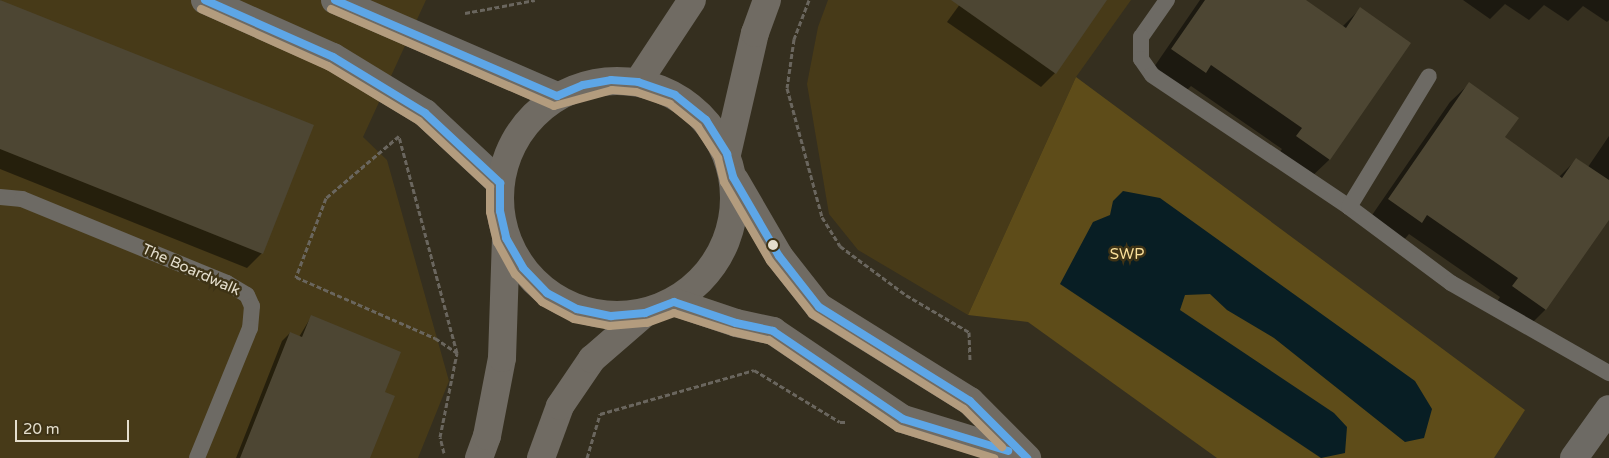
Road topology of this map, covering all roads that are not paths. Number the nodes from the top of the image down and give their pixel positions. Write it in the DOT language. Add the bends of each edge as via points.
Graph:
graph roads {
  1 [pos="205,0"];
  2 [pos="335,0"];
  3 [pos="692,0"];
  4 [pos="767,0"];
  5 [pos="1168,0"];
  6 [pos="1429,76"];
  7 [pos="638,82"];
  8 [pos="557,96"];
  9 [pos="730,165"];
  10 [pos="500,183"];
  11 [pos="0,196"];
  12 [pos="1349,207"];
  13 [pos="506,238"];
  14 [pos="674,302"];
  15 [pos="645,313"];
  16 [pos="1609,373"];
  17 [pos="1609,408"];
  18 [pos="1026,457"];
  19 [pos="197,458"];
  20 [pos="479,458"];
  21 [pos="541,458"];
  22 [pos="1574,458"];
  1 -- 10 [label="street" via="333,57 425,113"];
  2 -- 8 [label="street"];
  3 -- 7 [label="main road"];
  4 -- 9 [label="main road" via="755,33"];
  5 -- 12 [label="lane" via="1141,37 1141,59 1152,75"];
  6 -- 12 [label="lane"];
  7 -- 8 [label="main road" via="611,80 583,84"];
  7 -- 9 [label="main road" via="675,95 706,120"];
  8 -- 10 [label="main road" via="530,118 510,148"];
  9 -- 14 [label="main road" via="734,214 724,249 704,279"];
  9 -- 18 [label="main road" via="779,256 819,307 970,401"];
  10 -- 13 [label="main road" via="500,211"];
  11 -- 19 [label="lane, The Boardwalk" via="22,199 247,295 252,306 250,328"];
  12 -- 16 [label="lane" via="1451,283"];
  13 -- 15 [label="main road" via="523,268 547,293 577,309 611,316"];
  13 -- 20 [label="main road" via="502,358 487,436"];
  14 -- 15 [label="main road"];
  14 -- 18 [label="main road" via="736,323 773,330 903,419"];
  15 -- 21 [label="main road" via="592,359 560,406"];
  17 -- 22 [label="street"];
}
